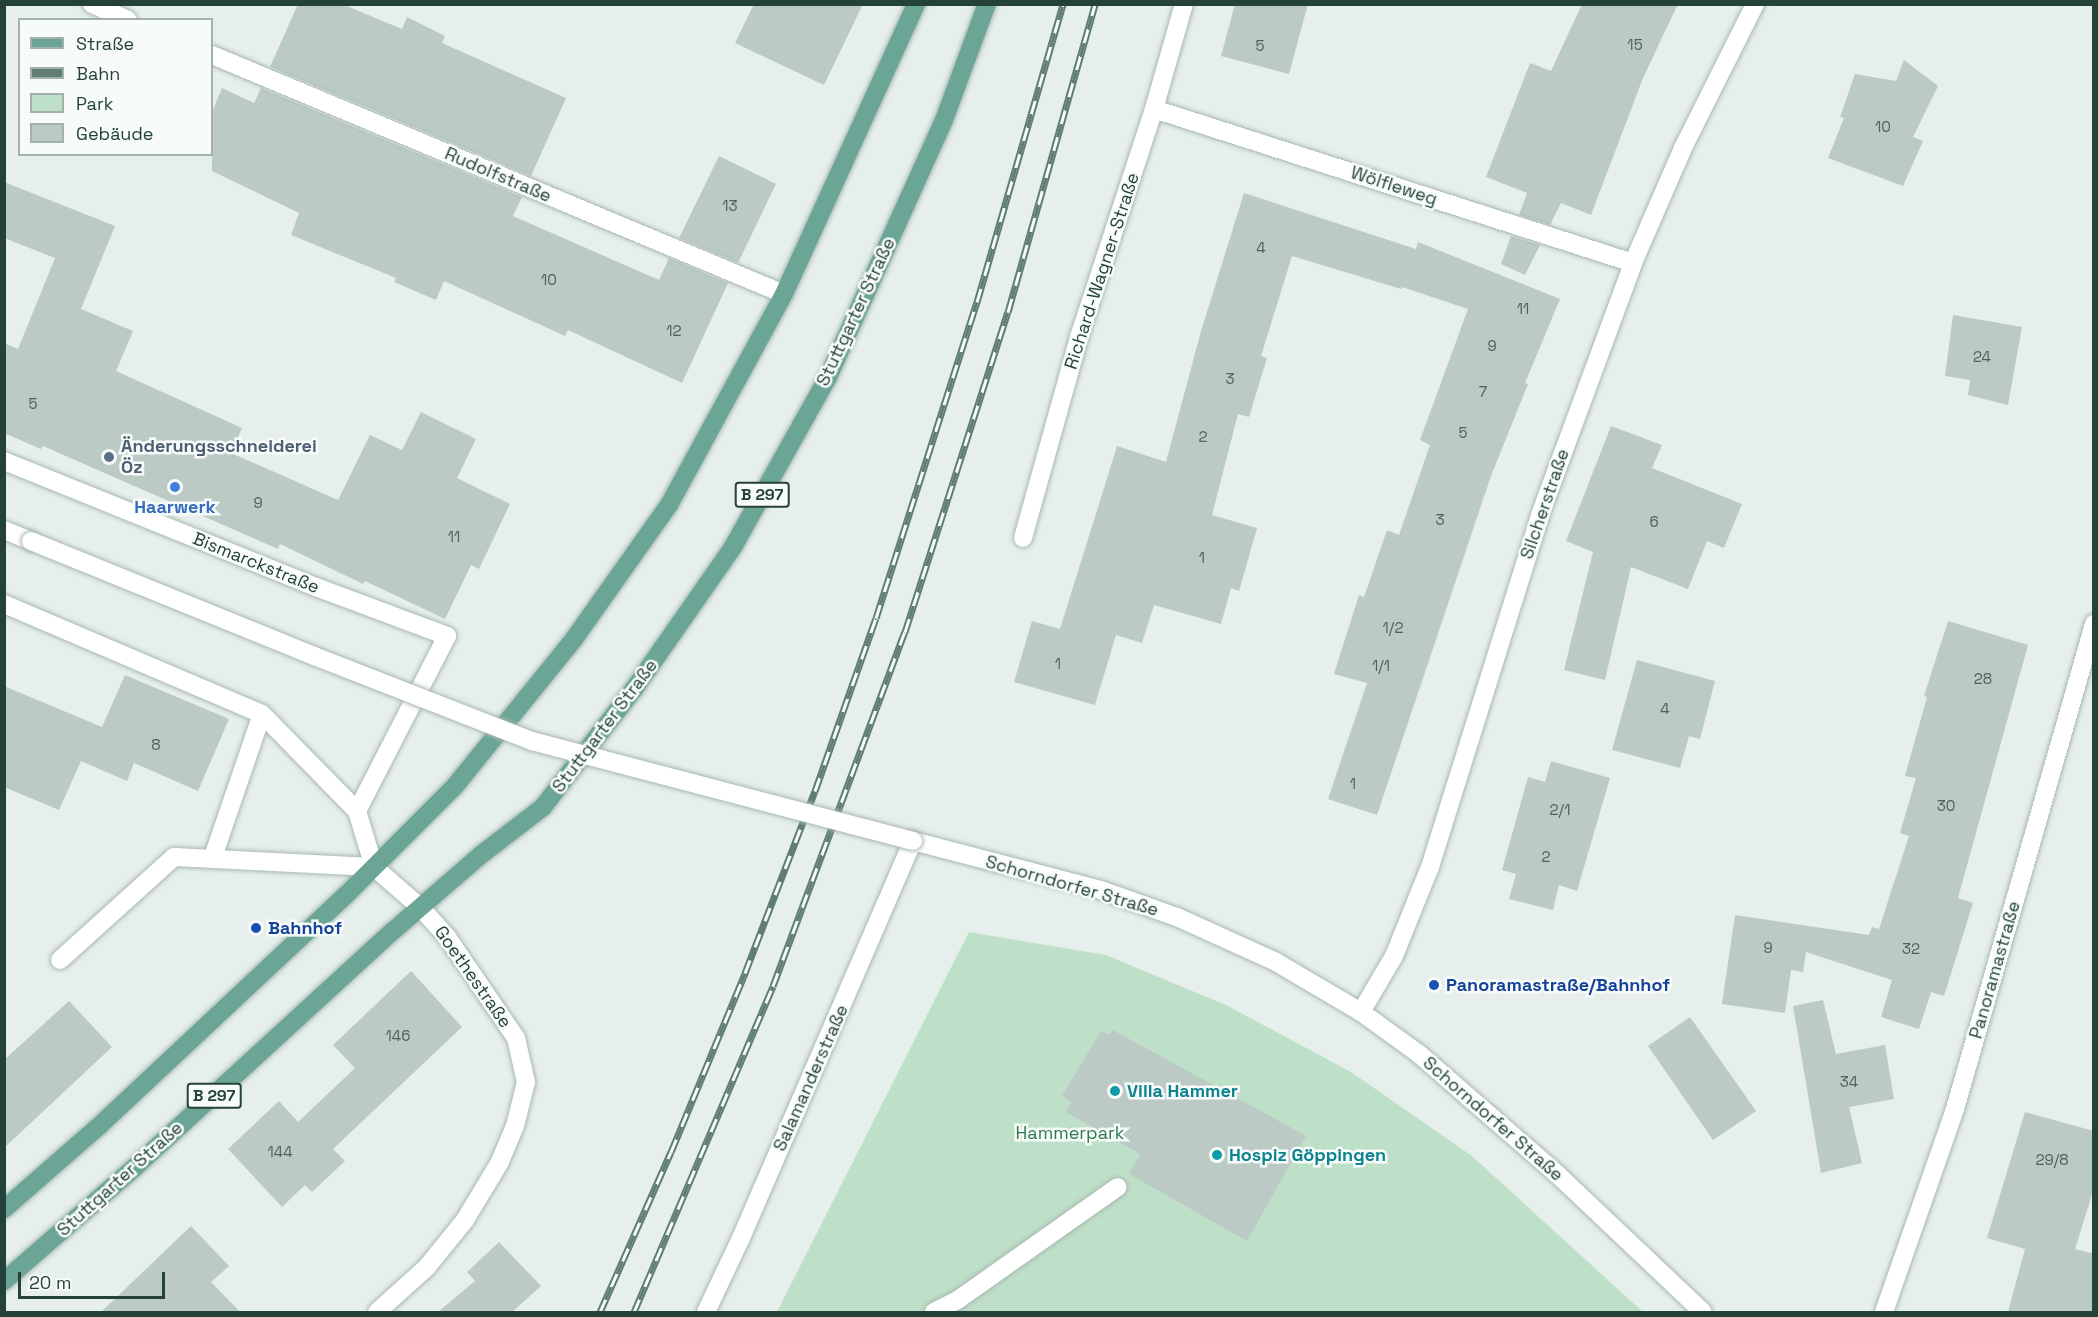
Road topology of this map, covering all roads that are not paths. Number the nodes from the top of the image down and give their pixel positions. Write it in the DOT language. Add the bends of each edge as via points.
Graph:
graph roads {
  1 [pos="92,4"];
  2 [pos="916,4"];
  3 [pos="987,4"];
  4 [pos="1184,4"];
  5 [pos="1755,4"];
  6 [pos="124,18"];
  7 [pos="213,55"];
  8 [pos="1154,109"];
  9 [pos="1633,263"];
  10 [pos="784,294"];
  11 [pos="4,460"];
  12 [pos="4,530"];
  13 [pos="1023,538"];
  14 [pos="4,604"];
  15 [pos="2094,624"];
  16 [pos="261,714"];
  17 [pos="357,811"];
  18 [pos="913,841"];
  19 [pos="213,857"];
  20 [pos="374,867"];
  21 [pos="421,908"];
  22 [pos="60,960"];
  23 [pos="1361,1012"];
  24 [pos="1118,1187"];
  25 [pos="4,1209"];
  26 [pos="4,1281"];
  27 [pos="377,1312"];
  28 [pos="706,1312"];
  29 [pos="934,1312"];
  30 [pos="1703,1312"];
  31 [pos="1884,1312"];
  1 -- 6 [label="street"];
  2 -- 10 [label="main road"];
  3 -- 21 [label="main road, Stuttgarter Straße / B 297" via="944,120 828,377 733,547 634,689 543,807"];
  4 -- 8 [label="street, Richard-Wagner-Straße"];
  5 -- 9 [label="street, Silcherstraße" via="1683,148"];
  7 -- 10 [label="street, Rudolfstraße"];
  8 -- 9 [label="street, Wölfleweg"];
  8 -- 13 [label="street, Richard-Wagner-Straße" via="1079,337"];
  9 -- 23 [label="street, Silcherstraße" via="1540,516 1418,897 1394,956"];
  10 -- 20 [label="main road" via="669,505 615,582 574,639 454,786"];
  11 -- 17 [label="street, Bismarckstraße" via="447,636"];
  12 -- 18 [label="street, Schorndorfer Straße, bridge" via="520,736"];
  14 -- 16 [label="street"];
  15 -- 31 [label="street, Panoramastraße" via="1955,1109"];
  16 -- 17 [label="street"];
  16 -- 19 [label="street"];
  17 -- 20 [label="street"];
  18 -- 23 [label="street, Schorndorfer Straße" via="1101,890 1177,917 1276,962"];
  18 -- 28 [label="street, Salamanderstraße"];
  19 -- 20 [label="street"];
  19 -- 22 [label="street" via="174,857"];
  20 -- 21 [label="street, Goethestraße"];
  20 -- 25 [label="main road" via="107,1119"];
  21 -- 26 [label="main road, Stuttgarter Straße / B 297"];
  21 -- 27 [label="street, Goethestraße" via="440,927 516,1038 526,1082 515,1126 500,1162 465,1220 427,1267"];
  23 -- 30 [label="street, Schorndorfer Straße" via="1419,1054 1550,1168"];
  24 -- 29 [label="street" via="959,1299"];
}
